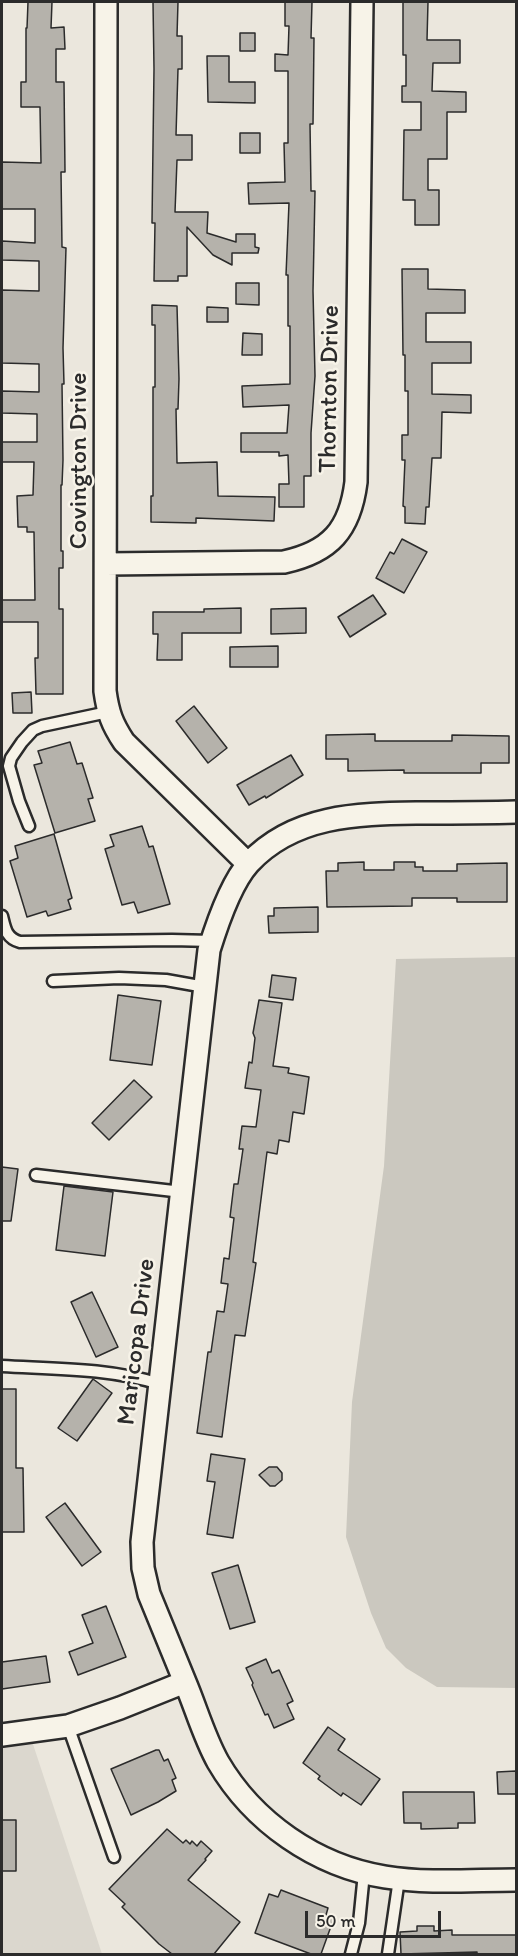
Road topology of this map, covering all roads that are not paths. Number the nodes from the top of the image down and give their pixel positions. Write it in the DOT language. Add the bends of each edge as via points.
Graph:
graph roads {
  1 [pos="106,2"];
  2 [pos="362,2"];
  3 [pos="106,564"];
  4 [pos="108,712"];
  5 [pos="516,812"];
  6 [pos="29,826"];
  7 [pos="248,864"];
  8 [pos="2,916"];
  9 [pos="212,941"];
  10 [pos="53,981"];
  11 [pos="205,987"];
  12 [pos="36,1174"];
  13 [pos="182,1192"];
  14 [pos="2,1366"];
  15 [pos="160,1384"];
  16 [pos="185,1682"];
  17 [pos="68,1726"];
  18 [pos="2,1735"];
  19 [pos="114,1857"];
  20 [pos="364,1873"];
  21 [pos="399,1879"];
  22 [pos="516,1880"];
  23 [pos="351,1954"];
  24 [pos="388,1954"];
  1 -- 3 [label="street, Covington Drive"];
  2 -- 3 [label="street, Thornton Drive" via="356,482 346,522 316,551 284,562"];
  3 -- 4 [label="street, Covington Drive"];
  4 -- 6 [label="lane" via="33,730 11,758 11,776"];
  4 -- 7 [label="street, Covington Drive" via="124,742"];
  5 -- 7 [label="street, Maricopa Drive" via="339,817 282,838"];
  7 -- 9 [label="street, Maricopa Drive" via="219,918"];
  8 -- 9 [label="lane" via="8,935 20,942"];
  9 -- 11 [label="street, Maricopa Drive"];
  10 -- 11 [label="lane" via="119,978"];
  11 -- 13 [label="street, Maricopa Drive"];
  12 -- 13 [label="lane"];
  13 -- 15 [label="street, Maricopa Drive"];
  14 -- 15 [label="lane" via="120,1374"];
  15 -- 16 [label="street, Maricopa Drive" via="142,1542 143,1568 149,1594"];
  16 -- 17 [label="street"];
  16 -- 20 [label="street, Maricopa Drive" via="208,1743 249,1803 306,1849"];
  17 -- 18 [label="street"];
  17 -- 19 [label="lane"];
  20 -- 21 [label="street, Maricopa Drive"];
  20 -- 23 [label="lane"];
  21 -- 22 [label="street, Maricopa Drive"];
  21 -- 24 [label="lane"];
}
